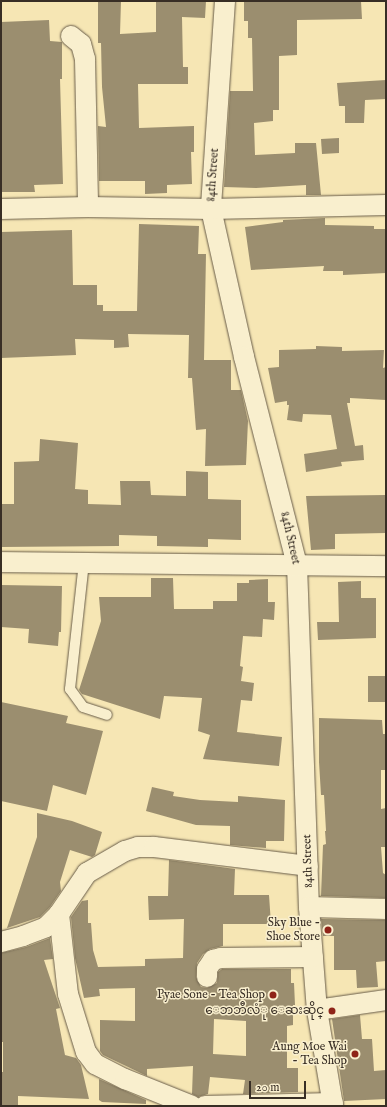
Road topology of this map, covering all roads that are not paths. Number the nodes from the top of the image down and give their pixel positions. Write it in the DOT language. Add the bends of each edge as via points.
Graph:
graph roads {
  1 [pos="225,1"];
  2 [pos="71,36"];
  3 [pos="386,205"];
  4 [pos="88,207"];
  5 [pos="1,209"];
  6 [pos="211,209"];
  7 [pos="1,562"];
  8 [pos="84,562"];
  9 [pos="297,565"];
  10 [pos="386,566"];
  11 [pos="107,715"];
  12 [pos="308,866"];
  13 [pos="309,907"];
  14 [pos="386,909"];
  15 [pos="59,914"];
  16 [pos="1,942"];
  17 [pos="313,956"];
  18 [pos="206,977"];
  19 [pos="386,1000"];
  20 [pos="317,1010"];
  21 [pos="333,1104"];
  22 [pos="192,1106"];
  23 [pos="205,1106"];
  1 -- 6 [label="street, 84th Street"];
  2 -- 4 [label="street" via="81,44 85,59"];
  3 -- 6 [label="street"];
  4 -- 5 [label="street"];
  4 -- 6 [label="street"];
  6 -- 9 [label="street, 84th Street" via="244,357"];
  7 -- 8 [label="street"];
  8 -- 9 [label="street"];
  8 -- 11 [label="lane" via="70,688 83,707"];
  9 -- 10 [label="street"];
  9 -- 12 [label="street, 84th Street"];
  12 -- 13 [label="street, 84th Street"];
  12 -- 15 [label="street" via="138,847 125,850 87,873"];
  13 -- 14 [label="street"];
  13 -- 17 [label="street, 84th Street"];
  15 -- 16 [label="street" via="46,927"];
  15 -- 22 [label="street" via="68,994 86,1052 95,1064"];
  17 -- 18 [label="street" via="221,958 213,960 207,969"];
  17 -- 20 [label="street, 84th Street"];
  19 -- 20 [label="street"];
  20 -- 21 [label="street, 84th Street"];
  21 -- 23 [label="street"];
}
